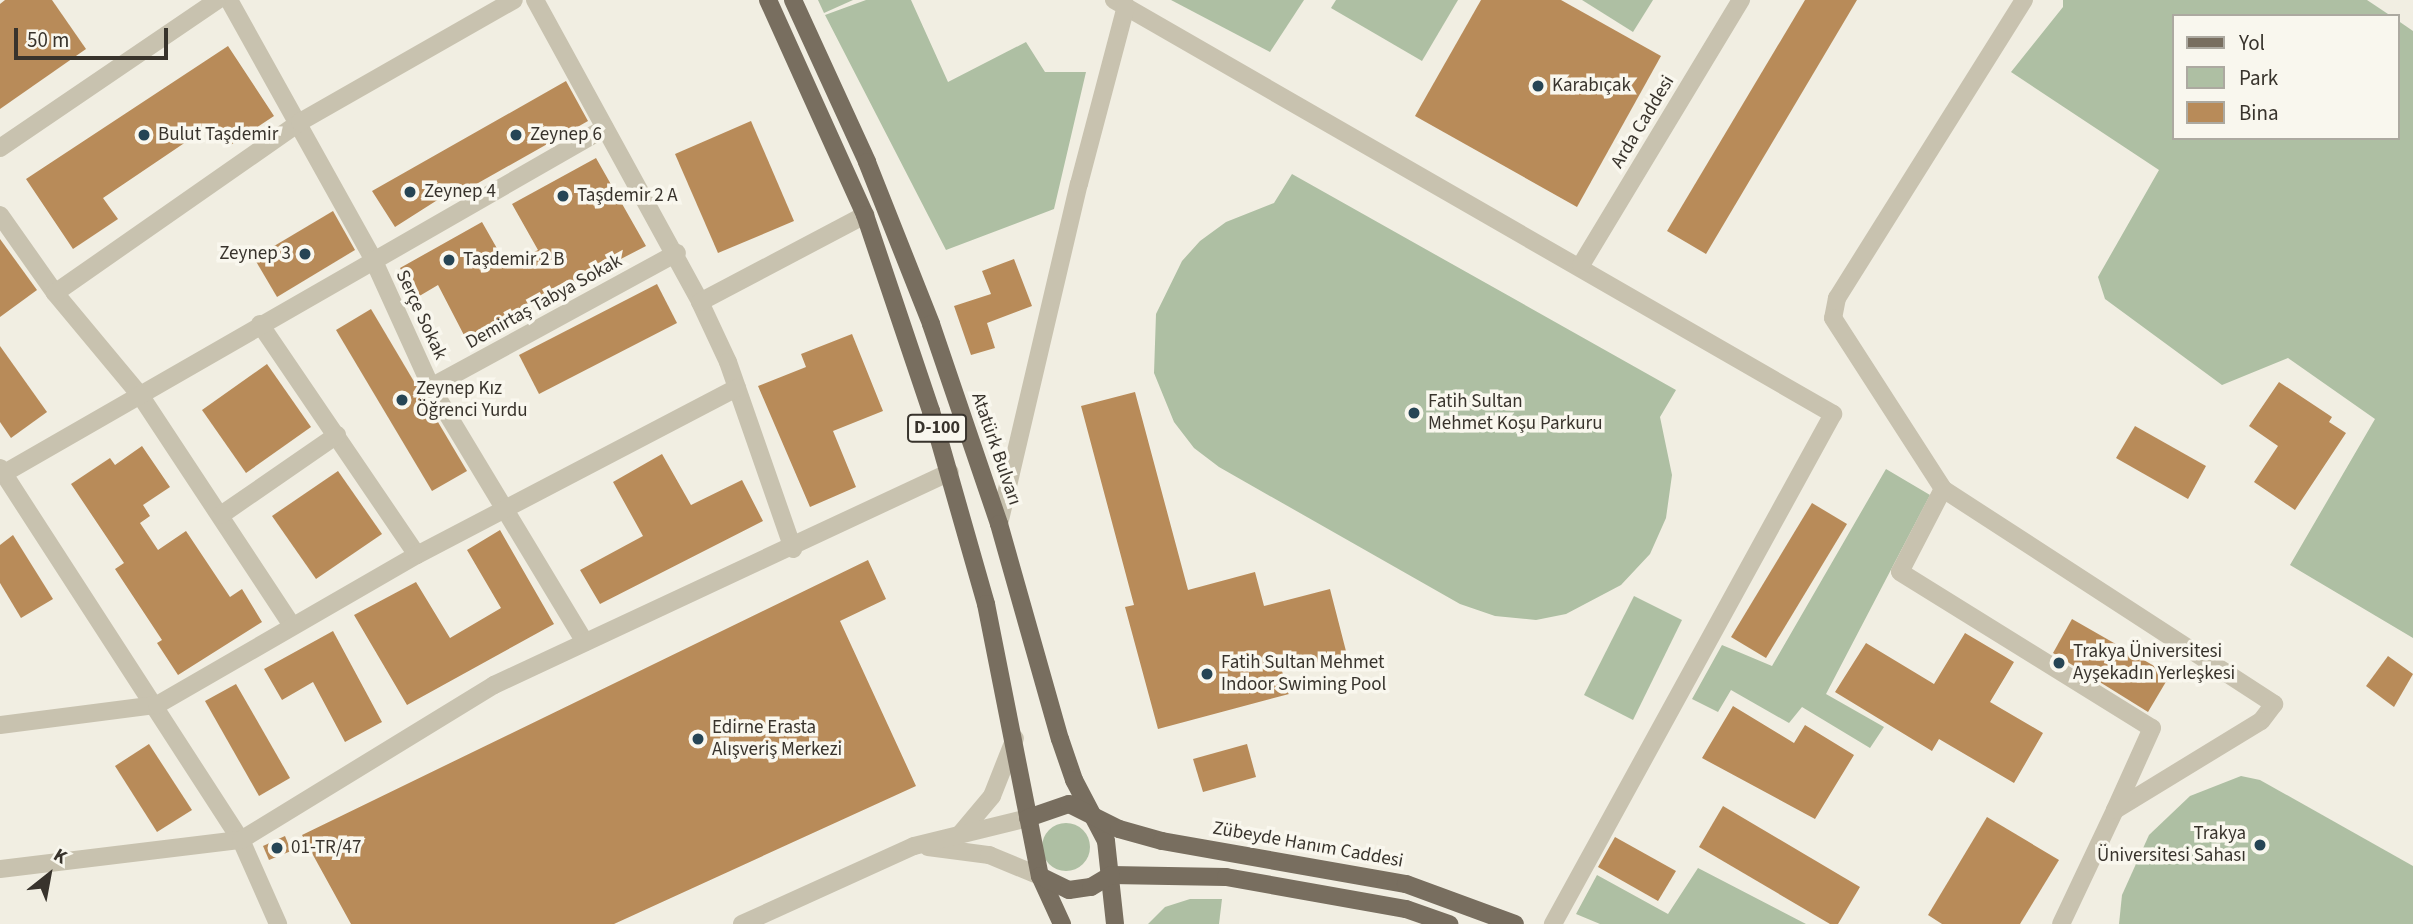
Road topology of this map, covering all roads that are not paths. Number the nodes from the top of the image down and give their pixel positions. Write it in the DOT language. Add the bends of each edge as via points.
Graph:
graph roads {
  1 [pos="218,0"];
  2 [pos="229,0"];
  3 [pos="514,0"];
  4 [pos="535,0"];
  5 [pos="768,0"];
  6 [pos="793,0"];
  7 [pos="1741,0"];
  8 [pos="2025,0"];
  9 [pos="1120,3"];
  10 [pos="300,122"];
  11 [pos="605,128"];
  12 [pos="0,148"];
  13 [pos="0,215"];
  14 [pos="865,215"];
  15 [pos="677,253"];
  16 [pos="373,259"];
  17 [pos="1581,265"];
  18 [pos="55,293"];
  19 [pos="700,302"];
  20 [pos="260,324"];
  21 [pos="431,387"];
  22 [pos="737,388"];
  23 [pos="140,395"];
  24 [pos="337,435"];
  25 [pos="2,471"];
  26 [pos="950,472"];
  27 [pos="1943,489"];
  28 [pos="502,509"];
  29 [pos="221,515"];
  30 [pos="999,524"];
  31 [pos="793,549"];
  32 [pos="417,555"];
  33 [pos="292,624"];
  34 [pos="585,642"];
  35 [pos="157,705"];
  36 [pos="0,725"];
  37 [pos="1016,737"];
  38 [pos="2115,810"];
  39 [pos="1092,814"];
  40 [pos="1028,818"];
  41 [pos="960,834"];
  42 [pos="241,840"];
  43 [pos="914,846"];
  44 [pos="0,869"];
  45 [pos="1111,875"];
  46 [pos="1040,876"];
  47 [pos="278,924"];
  48 [pos="742,924"];
  49 [pos="1062,924"];
  50 [pos="1115,924"];
  51 [pos="1449,924"];
  52 [pos="1515,924"];
  53 [pos="1553,924"];
  54 [pos="2061,924"];
  1 -- 12 [label="street"];
  2 -- 10 [label="street, Serçe Sokak"];
  3 -- 10 [label="street"];
  4 -- 11 [label="street"];
  5 -- 14 [label="main road, D-100"];
  6 -- 30 [label="main road, Atatürk Bulvarı / D-100" via="895,229"];
  7 -- 17 [label="street, Arda Caddesi"];
  8 -- 27 [label="street" via="1837,298 1833,318"];
  9 -- 17 [label="street"];
  9 -- 30 [label="street"];
  10 -- 16 [label="street, Serçe Sokak"];
  10 -- 18 [label="street"];
  11 -- 15 [label="street"];
  11 -- 16 [label="street"];
  13 -- 18 [label="street"];
  14 -- 19 [label="street"];
  14 -- 26 [label="main road, D-100"];
  15 -- 19 [label="street"];
  15 -- 21 [label="street, Demirtaş Tabya Sokak"];
  16 -- 20 [label="street"];
  16 -- 21 [label="street, Serçe Sokak"];
  17 -- 53 [label="street" via="1833,414"];
  18 -- 23 [label="street"];
  19 -- 22 [label="street"];
  20 -- 23 [label="street"];
  20 -- 24 [label="street"];
  21 -- 28 [label="street, Serçe Sokak"];
  22 -- 28 [label="street"];
  22 -- 31 [label="street"];
  23 -- 25 [label="street"];
  23 -- 29 [label="street"];
  24 -- 29 [label="street"];
  24 -- 32 [label="street"];
  25 -- 35 [label="street"];
  26 -- 31 [label="street"];
  26 -- 37 [label="main road, D-100"];
  27 -- 38 [label="street" via="1900,572 2152,728"];
  27 -- 38 [label="street" via="2274,704 2261,721"];
  28 -- 32 [label="street"];
  28 -- 34 [label="street, Serçe Sokak"];
  29 -- 33 [label="street"];
  30 -- 39 [label="main road, Atatürk Bulvarı / D-100" via="1059,739"];
  31 -- 34 [label="street"];
  32 -- 33 [label="street"];
  33 -- 35 [label="street"];
  34 -- 42 [label="street" via="494,685"];
  35 -- 36 [label="street"];
  35 -- 42 [label="street"];
  37 -- 40 [label="main road, D-100"];
  37 -- 41 [label="street" via="992,796"];
  38 -- 54 [label="street"];
  39 -- 40 [label="main road" via="1069,804"];
  39 -- 45 [label="main road, Atatürk Bulvarı / D-100" via="1106,841"];
  39 -- 52 [label="main road, Zübeyde Hanım Caddesi" via="1119,829 1162,841 1406,884"];
  40 -- 41 [label="street"];
  40 -- 46 [label="main road, D-100"];
  41 -- 43 [label="street"];
  42 -- 44 [label="street"];
  42 -- 47 [label="street"];
  43 -- 46 [label="street" via="989,855"];
  43 -- 48 [label="street"];
  45 -- 46 [label="main road" via="1091,887 1069,890"];
  45 -- 50 [label="main road, Atatürk Bulvarı / D-100"];
  45 -- 51 [label="main road" via="1226,877 1406,909"];
  46 -- 49 [label="main road, D-100"];
}
